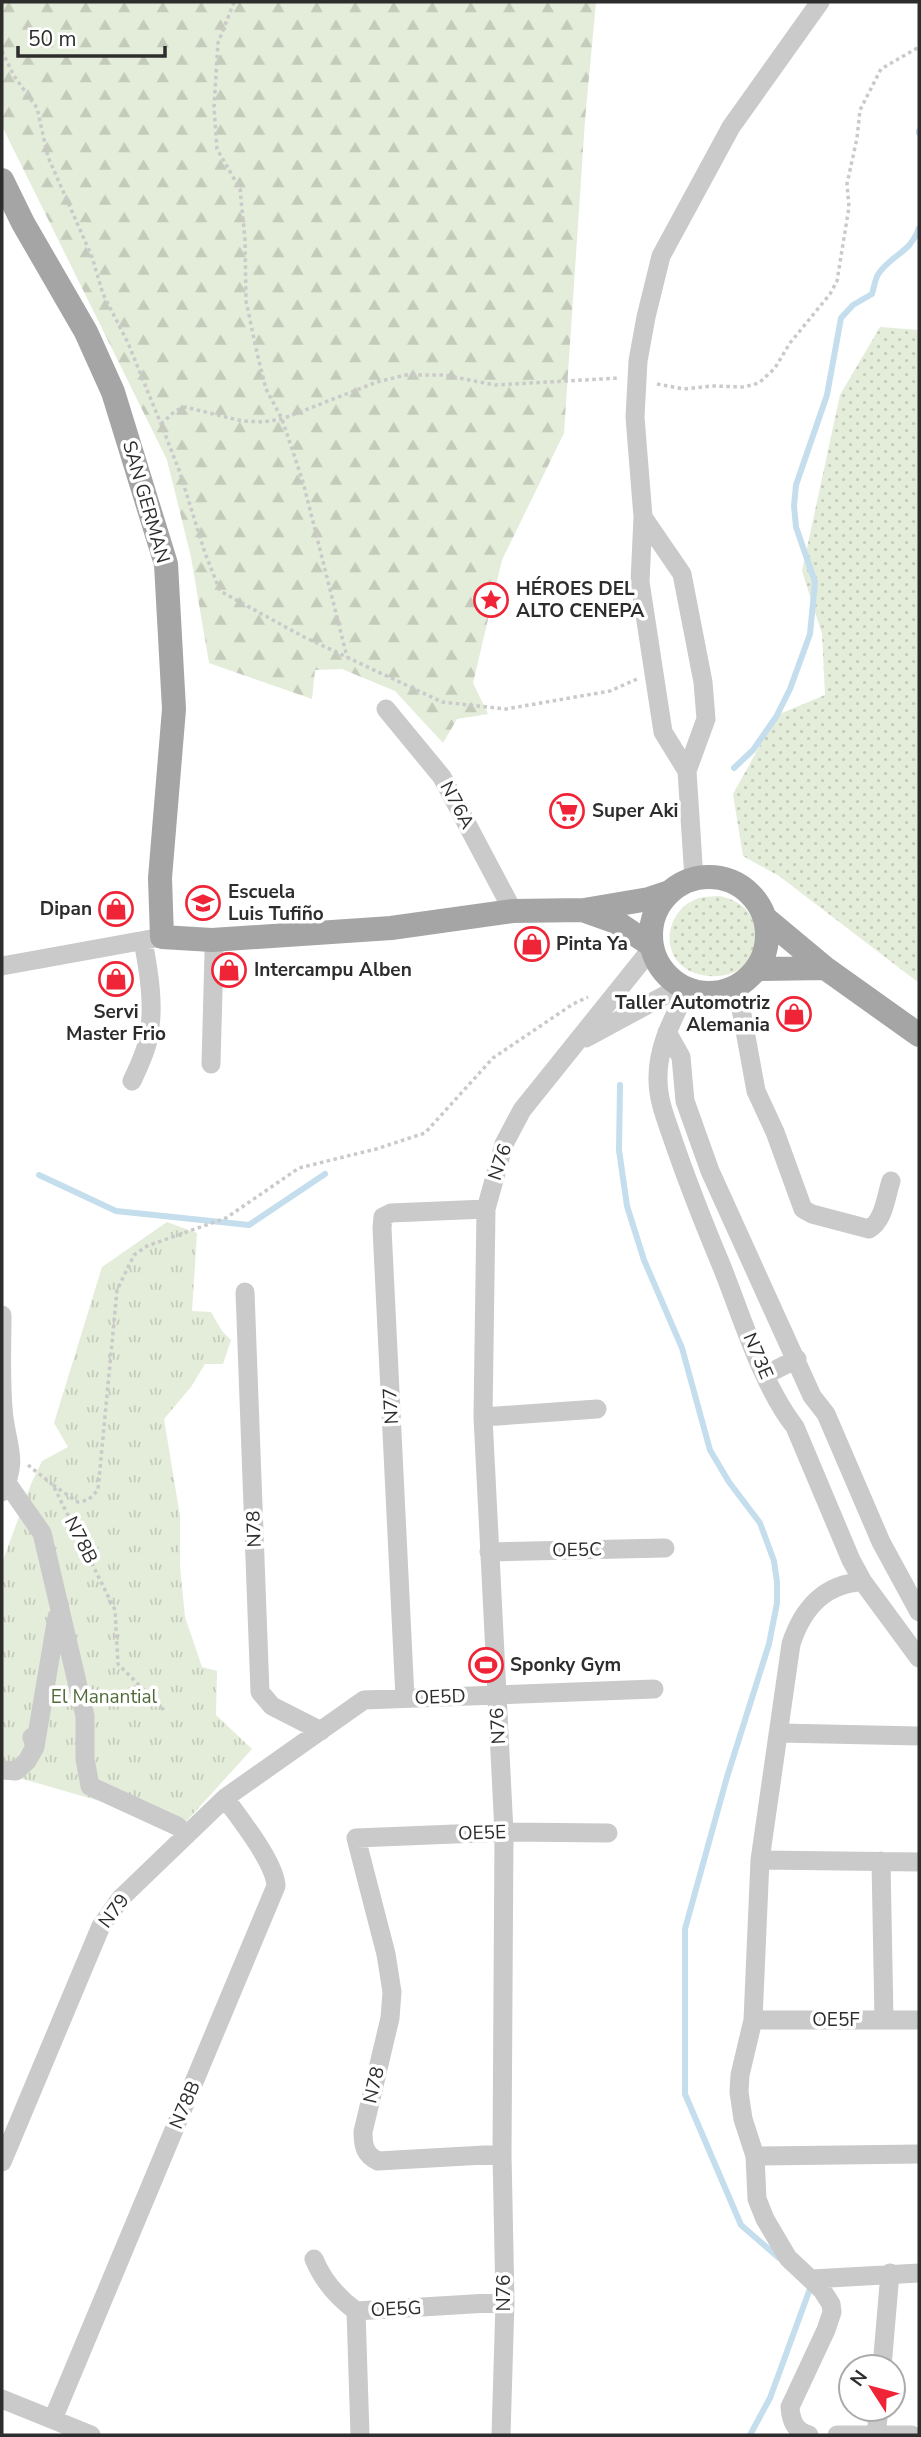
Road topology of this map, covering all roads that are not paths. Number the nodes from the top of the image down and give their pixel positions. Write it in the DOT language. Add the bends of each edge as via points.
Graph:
graph roads {
  1 [pos="820,2"];
  2 [pos="2,180"];
  3 [pos="643,517"];
  4 [pos="386,709"];
  5 [pos="687,771"];
  6 [pos="694,879"];
  7 [pos="670,892"];
  8 [pos="584,910"];
  9 [pos="513,911"];
  10 [pos="765,918"];
  11 [pos="152,939"];
  12 [pos="212,940"];
  13 [pos="651,946"];
  14 [pos="2,966"];
  15 [pos="825,968"];
  16 [pos="757,969"];
  17 [pos="737,987"];
  18 [pos="684,988"];
  19 [pos="667,1032"];
  20 [pos="919,1035"];
  21 [pos="576,1044"];
  22 [pos="211,1064"];
  23 [pos="132,1081"];
  24 [pos="710,1171"];
  25 [pos="685,1178"];
  26 [pos="891,1181"];
  27 [pos="486,1209"];
  28 [pos="245,1292"];
  29 [pos="2,1315"];
  30 [pos="797,1359"];
  31 [pos="765,1375"];
  32 [pos="813,1396"];
  33 [pos="597,1409"];
  34 [pos="781,1410"];
  35 [pos="483,1417"];
  36 [pos="3,1418"];
  37 [pos="4,1488"];
  38 [pos="665,1548"];
  39 [pos="489,1552"];
  40 [pos="863,1582"];
  41 [pos="59,1604"];
  42 [pos="919,1612"];
  43 [pos="919,1658"];
  44 [pos="653,1689"];
  45 [pos="496,1695"];
  46 [pos="405,1698"];
  47 [pos="29,1717"];
  48 [pos="321,1731"];
  49 [pos="780,1733"];
  50 [pos="919,1736"];
  51 [pos="34,1747"];
  52 [pos="2,1770"];
  53 [pos="225,1798"];
  54 [pos="504,1832"];
  55 [pos="608,1833"];
  56 [pos="187,1835"];
  57 [pos="356,1838"];
  58 [pos="760,1860"];
  59 [pos="881,1861"];
  60 [pos="919,1862"];
  61 [pos="753,2020"];
  62 [pos="884,2020"];
  63 [pos="919,2020"];
  64 [pos="502,2154"];
  65 [pos="919,2154"];
  66 [pos="755,2156"];
  67 [pos="2,2162"];
  68 [pos="314,2259"];
  69 [pos="890,2273"];
  70 [pos="919,2273"];
  71 [pos="812,2279"];
  72 [pos="505,2302"];
  73 [pos="356,2311"];
  74 [pos="883,2353"];
  75 [pos="2,2399"];
  76 [pos="53,2419"];
  77 [pos="805,2434"];
  78 [pos="876,2434"];
  79 [pos="91,2435"];
  80 [pos="360,2435"];
  81 [pos="501,2435"];
  82 [pos="836,2435"];
  83 [pos="912,2435"];
  1 -- 3 [label="street" via="732,127 661,256 646,317 635,417"];
  2 -- 11 [label="main road, SAN GERMAN" via="86,332 113,392 166,564 174,709"];
  3 -- 5 [label="street" via="640,582 663,732"];
  3 -- 5 [label="street" via="682,573 703,682 706,719"];
  4 -- 9 [label="street, N76A" via="442,777"];
  5 -- 6 [label="street"];
  6 -- 7 [label="main road"];
  6 -- 10 [label="main road" via="730,881 746,890"];
  7 -- 8 [label="main road"];
  7 -- 13 [label="main road" via="658,907"];
  8 -- 9 [label="main road"];
  8 -- 13 [label="main road" via="616,922"];
  9 -- 12 [label="main road" via="391,928"];
  10 -- 15 [label="main road"];
  10 -- 16 [label="main road" via="767,945"];
  11 -- 12 [label="main road"];
  11 -- 14 [label="street"];
  11 -- 23 [label="street" via="148,1042"];
  12 -- 22 [label="street"];
  13 -- 18 [label="main road" via="662,971"];
  13 -- 21 [label="street, N76"];
  15 -- 16 [label="main road"];
  15 -- 20 [label="main road"];
  16 -- 17 [label="main road"];
  17 -- 18 [label="main road" via="712,994"];
  17 -- 26 [label="street" via="756,1091 803,1209 869,1229 876,1225"];
  18 -- 19 [label="street, N73E"];
  18 -- 21 [label="street, N76"];
  19 -- 24 [label="street, N73E" via="681,1057 685,1101"];
  19 -- 25 [label="street, N73E" via="658,1060 658,1084"];
  21 -- 27 [label="street, N76" via="522,1110 504,1144"];
  24 -- 25 [label="street"];
  24 -- 30 [label="street, N73E"];
  25 -- 31 [label="street, N73E"];
  27 -- 35 [label="street, N76"];
  27 -- 46 [label="street, N77" via="383,1217"];
  28 -- 48 [label="street, N78" via="260,1692 272,1706"];
  29 -- 36 [label="street"];
  30 -- 31 [label="street"];
  30 -- 32 [label="street, N73E"];
  31 -- 34 [label="street, N73E"];
  32 -- 34 [label="street"];
  32 -- 42 [label="street, N73E" via="826,1414 881,1542"];
  33 -- 35 [label="street"];
  34 -- 40 [label="street, N73E" via="795,1427"];
  35 -- 39 [label="street, N76"];
  36 -- 37 [label="street" via="12,1452"];
  37 -- 41 [label="street" via="42,1533"];
  38 -- 39 [label="street, OE5C"];
  39 -- 45 [label="street, N76"];
  40 -- 43 [label="street, N73E"];
  40 -- 49 [label="street" via="829,1592 802,1616 791,1644"];
  41 -- 51 [label="street"];
  41 -- 56 [label="street" via="85,1716 90,1786 177,1826"];
  44 -- 45 [label="street, OE5D"];
  45 -- 46 [label="street, OE5D"];
  45 -- 54 [label="street, N76"];
  46 -- 48 [label="street, OE5D" via="364,1700"];
  47 -- 51 [label="street"];
  48 -- 53 [label="street, N79"];
  49 -- 50 [label="street"];
  49 -- 58 [label="street"];
  51 -- 52 [label="street" via="16,1770"];
  53 -- 56 [label="street, N79"];
  53 -- 76 [label="street, N78B" via="276,1877 276,1886"];
  54 -- 55 [label="street, OE5E"];
  54 -- 57 [label="street, OE5E"];
  54 -- 64 [label="street, N76"];
  56 -- 67 [label="street, N79" via="121,1898 101,1926"];
  57 -- 64 [label="street, N78" via="392,1992 363,2132 366,2153 378,2161"];
  58 -- 59 [label="street"];
  58 -- 61 [label="street"];
  59 -- 60 [label="street"];
  59 -- 62 [label="street"];
  61 -- 62 [label="street, OE5F"];
  61 -- 66 [label="street" via="739,2092"];
  62 -- 63 [label="street, OE5F"];
  64 -- 72 [label="street, N76"];
  65 -- 66 [label="street"];
  66 -- 71 [label="street" via="757,2199 765,2219 788,2258"];
  68 -- 73 [label="street, OE5G" via="330,2288"];
  69 -- 70 [label="street"];
  69 -- 71 [label="street"];
  69 -- 74 [label="street"];
  71 -- 77 [label="street" via="832,2312 790,2407 791,2418"];
  72 -- 73 [label="street, OE5G"];
  72 -- 81 [label="street, N76"];
  73 -- 80 [label="street"];
  75 -- 76 [label="street"];
  76 -- 79 [label="street"];
  78 -- 82 [label="street"];
  78 -- 83 [label="street"];
}
